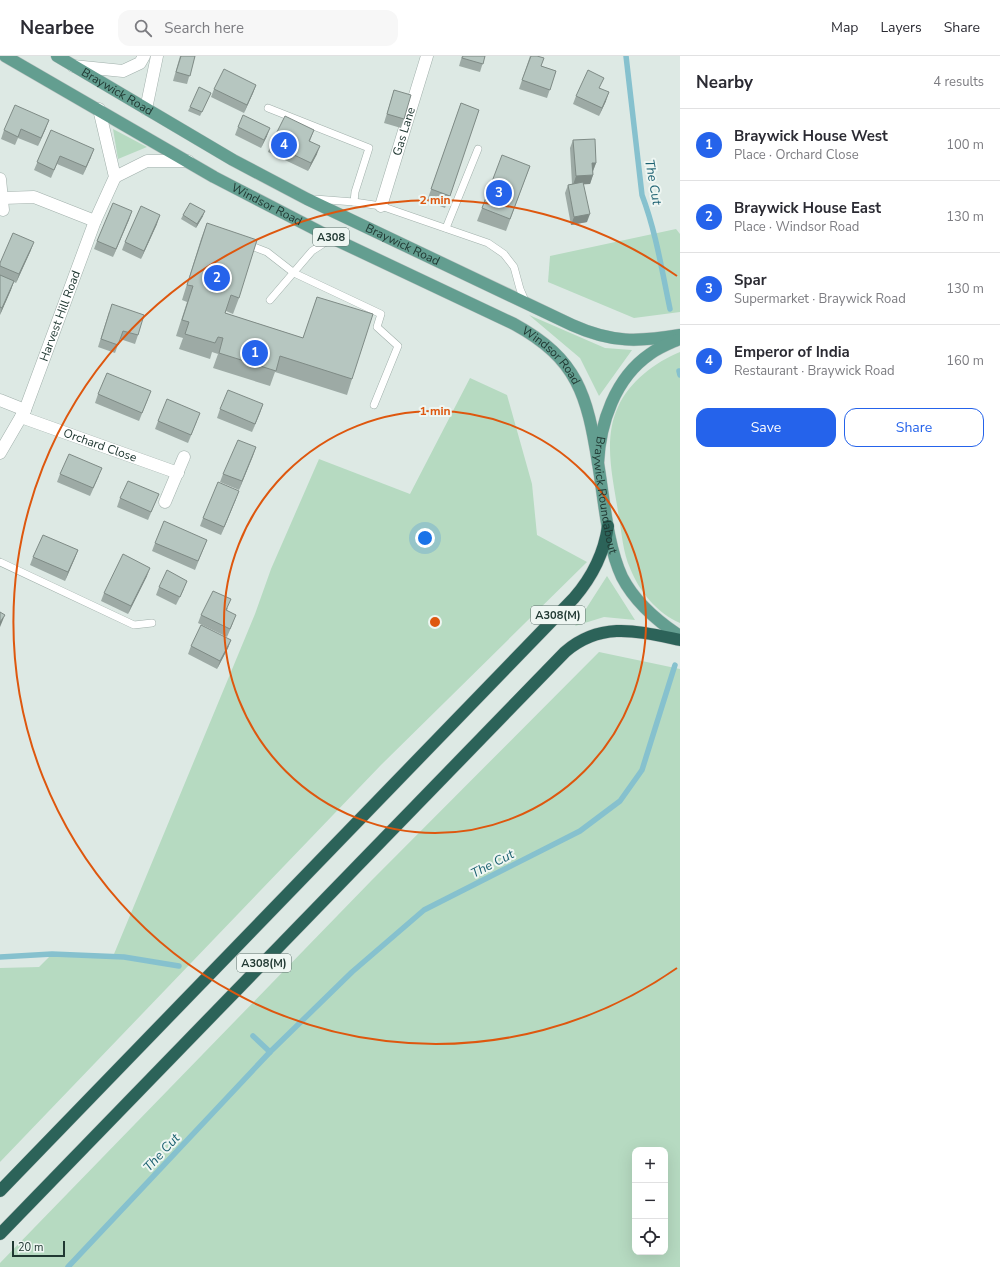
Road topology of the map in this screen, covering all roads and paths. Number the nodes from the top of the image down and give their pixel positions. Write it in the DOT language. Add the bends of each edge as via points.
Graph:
graph roads {
  1 [pos="5,56"];
  2 [pos="57,56"];
  3 [pos="144,56"];
  4 [pos="156,56"];
  5 [pos="427,56"];
  6 [pos="73,66"];
  7 [pos="268,108"];
  8 [pos="99,109"];
  9 [pos="146,109"];
  10 [pos="478,149"];
  11 [pos="188,161"];
  12 [pos="115,177"];
  13 [pos="0,179"];
  14 [pos="306,199"];
  15 [pos="354,202"];
  16 [pos="381,206"];
  17 [pos="95,221"];
  18 [pos="446,228"];
  19 [pos="332,238"];
  20 [pos="240,242"];
  21 [pos="294,274"];
  22 [pos="270,300"];
  23 [pos="527,304"];
  24 [pos="680,335"];
  25 [pos="680,338"];
  26 [pos="0,400"];
  27 [pos="374,405"];
  28 [pos="23,414"];
  29 [pos="0,453"];
  30 [pos="184,457"];
  31 [pos="598,463"];
  32 [pos="178,473"];
  33 [pos="165,502"];
  34 [pos="608,526"];
  35 [pos="0,562"];
  36 [pos="152,623"];
  37 [pos="680,636"];
  38 [pos="680,640"];
  39 [pos="0,1191"];
  40 [pos="0,1234"];
  1 -- 8 [label="main road, Windsor Road / A308"];
  2 -- 6 [label="main road, Braywick Road / A308"];
  3 -- 6 [label="street" via="140,63 123,71"];
  4 -- 9 [label="street"];
  5 -- 16 [label="street, Gas Lane"];
  6 -- 9 [label="main road, Braywick Road / A308"];
  7 -- 15 [label="lane" via="369,148"];
  8 -- 11 [label="main road, Windsor Road / A308"];
  8 -- 12 [label="street"];
  9 -- 14 [label="main road, Braywick Road / A308" via="232,160"];
  10 -- 18 [label="lane"];
  11 -- 12 [label="street" via="147,161"];
  11 -- 19 [label="main road, Windsor Road / A308"];
  12 -- 17 [label="street, Harvest Hill Road"];
  13 -- 17 [label="street" via="3,204 34,197"];
  14 -- 15 [label="lane"];
  14 -- 23 [label="main road, Braywick Road / A308"];
  15 -- 16 [label="lane"];
  16 -- 18 [label="lane"];
  17 -- 28 [label="street, Harvest Hill Road"];
  18 -- 23 [label="lane" via="488,243 504,254 514,267"];
  19 -- 21 [label="lane" via="312,251"];
  19 -- 31 [label="main road, Windsor Road / A308" via="514,324 542,341 564,362 578,385 590,419"];
  20 -- 21 [label="lane" via="267,252"];
  21 -- 22 [label="lane"];
  21 -- 27 [label="lane" via="381,314 377,327 398,346"];
  23 -- 24 [label="main road, Braywick Road / A308" via="607,338 645,340"];
  25 -- 31 [label="main road, Braywick Roundabout" via="648,355 626,377 606,418"];
  26 -- 28 [label="street, Orchard Close"];
  28 -- 29 [label="street, Harvest Hill Road"];
  28 -- 32 [label="street, Orchard Close"];
  30 -- 32 [label="street"];
  31 -- 34 [label="main road, Braywick Roundabout"];
  32 -- 33 [label="street"];
  34 -- 37 [label="main road, Braywick Roundabout" via="616,562 631,591 654,616"];
  34 -- 39 [label="highway, A308(M)" via="599,561 588,581 574,598"];
  35 -- 36 [label="lane" via="134,625"];
  38 -- 40 [label="highway, A308(M)" via="627,631 610,631 591,635 565,652"];
}
